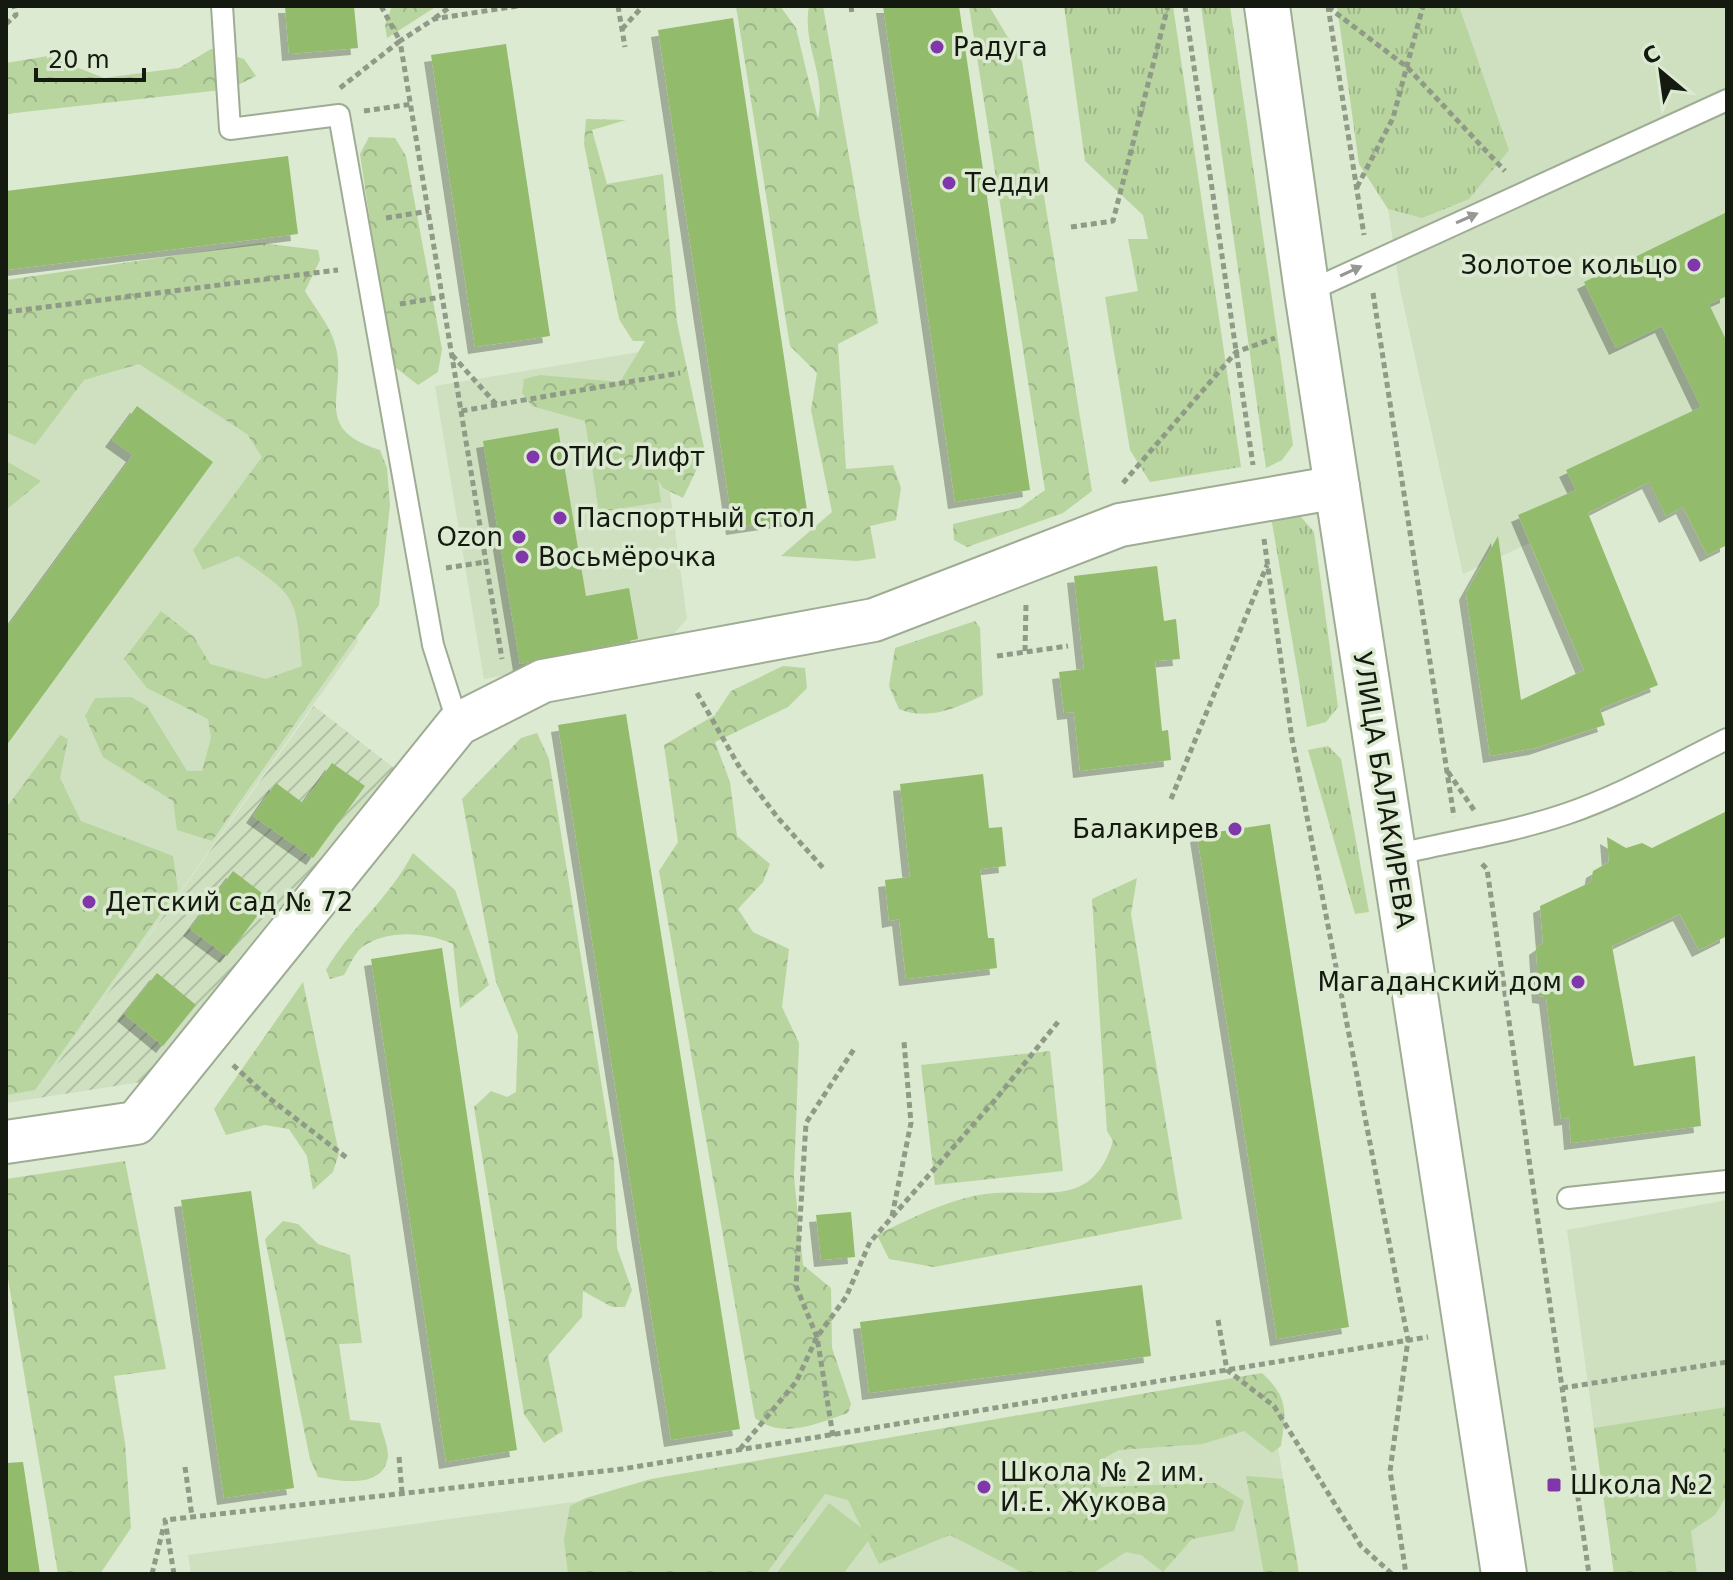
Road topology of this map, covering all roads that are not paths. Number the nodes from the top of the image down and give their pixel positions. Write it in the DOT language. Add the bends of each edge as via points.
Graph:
graph roads {
  1 [pos="222,6"];
  2 [pos="1267,6"];
  3 [pos="1727,100"];
  4 [pos="1307,292"];
  5 [pos="1338,487"];
  6 [pos="458,724"];
  7 [pos="1727,739"];
  8 [pos="1394,855"];
  9 [pos="6,1142"];
  10 [pos="1727,1181"];
  11 [pos="1568,1198"];
  12 [pos="1504,1574"];
  1 -- 6 [label="lane" via="230,129 339,115 433,645"];
  2 -- 4 [label="street, УЛИЦА БАЛАКИРЕВА"];
  4 -- 3 [label="lane, one-way"];
  4 -- 5 [label="street, УЛИЦА БАЛАКИРЕВА"];
  5 -- 6 [label="street" via="1120,525 874,620 543,681"];
  5 -- 8 [label="street, УЛИЦА БАЛАКИРЕВА"];
  6 -- 9 [label="street" via="136,1123"];
  7 -- 8 [label="lane" via="1599,802 1492,836"];
  8 -- 12 [label="street, УЛИЦА БАЛАКИРЕВА"];
  10 -- 11 [label="lane"];
}
